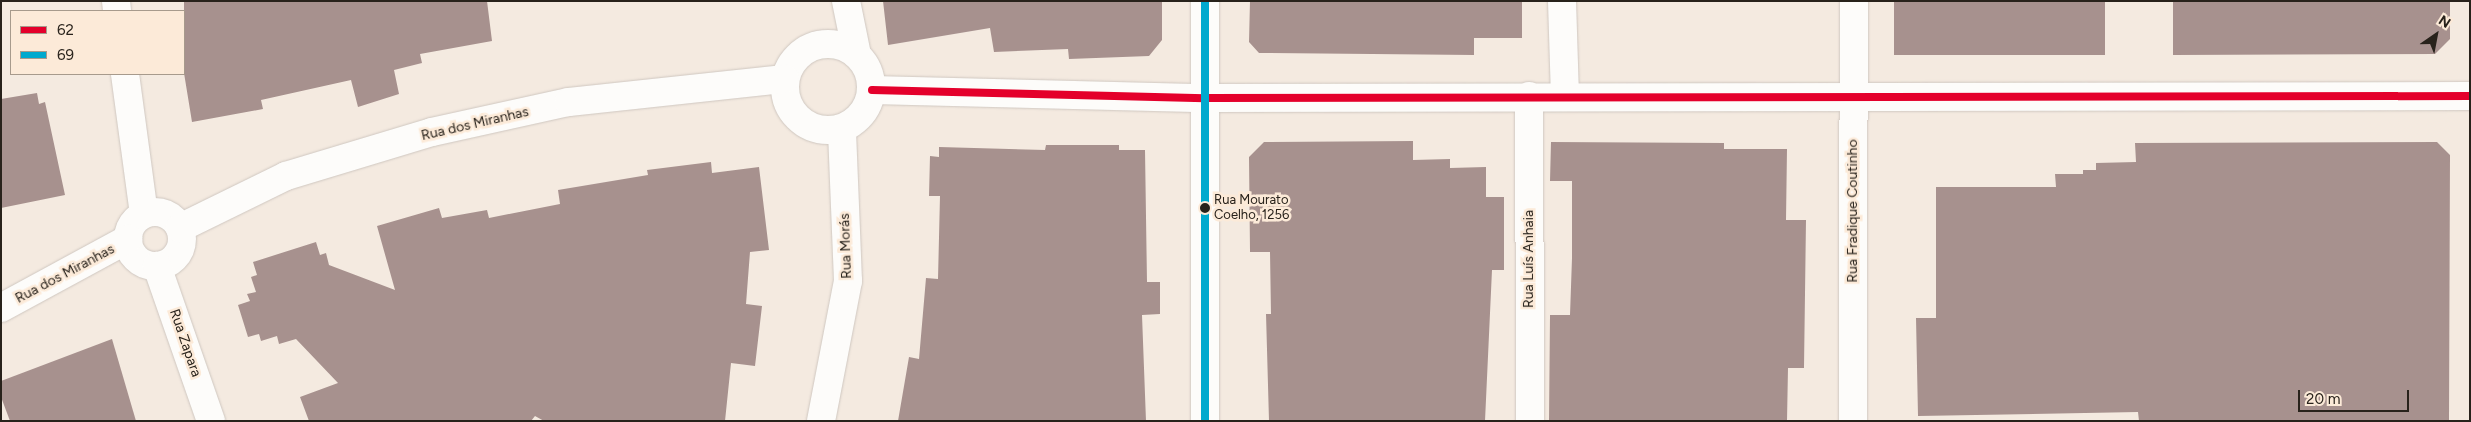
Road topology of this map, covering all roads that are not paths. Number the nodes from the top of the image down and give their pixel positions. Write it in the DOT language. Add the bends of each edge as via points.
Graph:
graph roads {
  1 [pos="846,1"];
  2 [pos="1205,1"];
  3 [pos="1562,1"];
  4 [pos="1854,1"];
  5 [pos="857,55"];
  6 [pos="125,75"];
  7 [pos="785,79"];
  8 [pos="872,90"];
  9 [pos="1529,96"];
  10 [pos="1565,96"];
  11 [pos="1853,96"];
  12 [pos="2470,96"];
  13 [pos="1205,98"];
  14 [pos="842,129"];
  15 [pos="144,214"];
  16 [pos="180,228"];
  17 [pos="128,239"];
  18 [pos="156,266"];
  19 [pos="1,308"];
  20 [pos="211,421"];
  21 [pos="822,421"];
  22 [pos="1205,421"];
  23 [pos="1530,421"];
  24 [pos="1853,421"];
  1 -- 5 [label="street"];
  2 -- 13 [label="street"];
  3 -- 10 [label="street"];
  4 -- 11 [label="street, Rua Fradique Coutinho"];
  5 -- 7 [label="street" via="834,44 811,47 794,60"];
  5 -- 8 [label="street" via="865,65"];
  6 -- 15 [label="street"];
  7 -- 14 [label="street" via="788,104 800,120 816,129"];
  7 -- 16 [label="street, Rua dos Miranhas" via="569,102 432,132 286,176"];
  8 -- 13 [label="street"];
  8 -- 14 [label="street" via="863,114"];
  9 -- 10 [label="street"];
  9 -- 13 [label="street"];
  9 -- 23 [label="street, Rua Luís Anhaia"];
  10 -- 11 [label="street"];
  11 -- 12 [label="street"];
  11 -- 24 [label="street, Rua Fradique Coutinho"];
  13 -- 22 [label="street"];
  14 -- 21 [label="street, Rua Morás" via="848,281"];
  15 -- 16 [label="street" via="169,216"];
  15 -- 17 [label="street" via="132,224"];
  16 -- 18 [label="street" via="179,253"];
  17 -- 18 [label="street" via="140,261"];
  17 -- 19 [label="street, Rua dos Miranhas"];
  18 -- 20 [label="street, Rua Zapara"];
}
